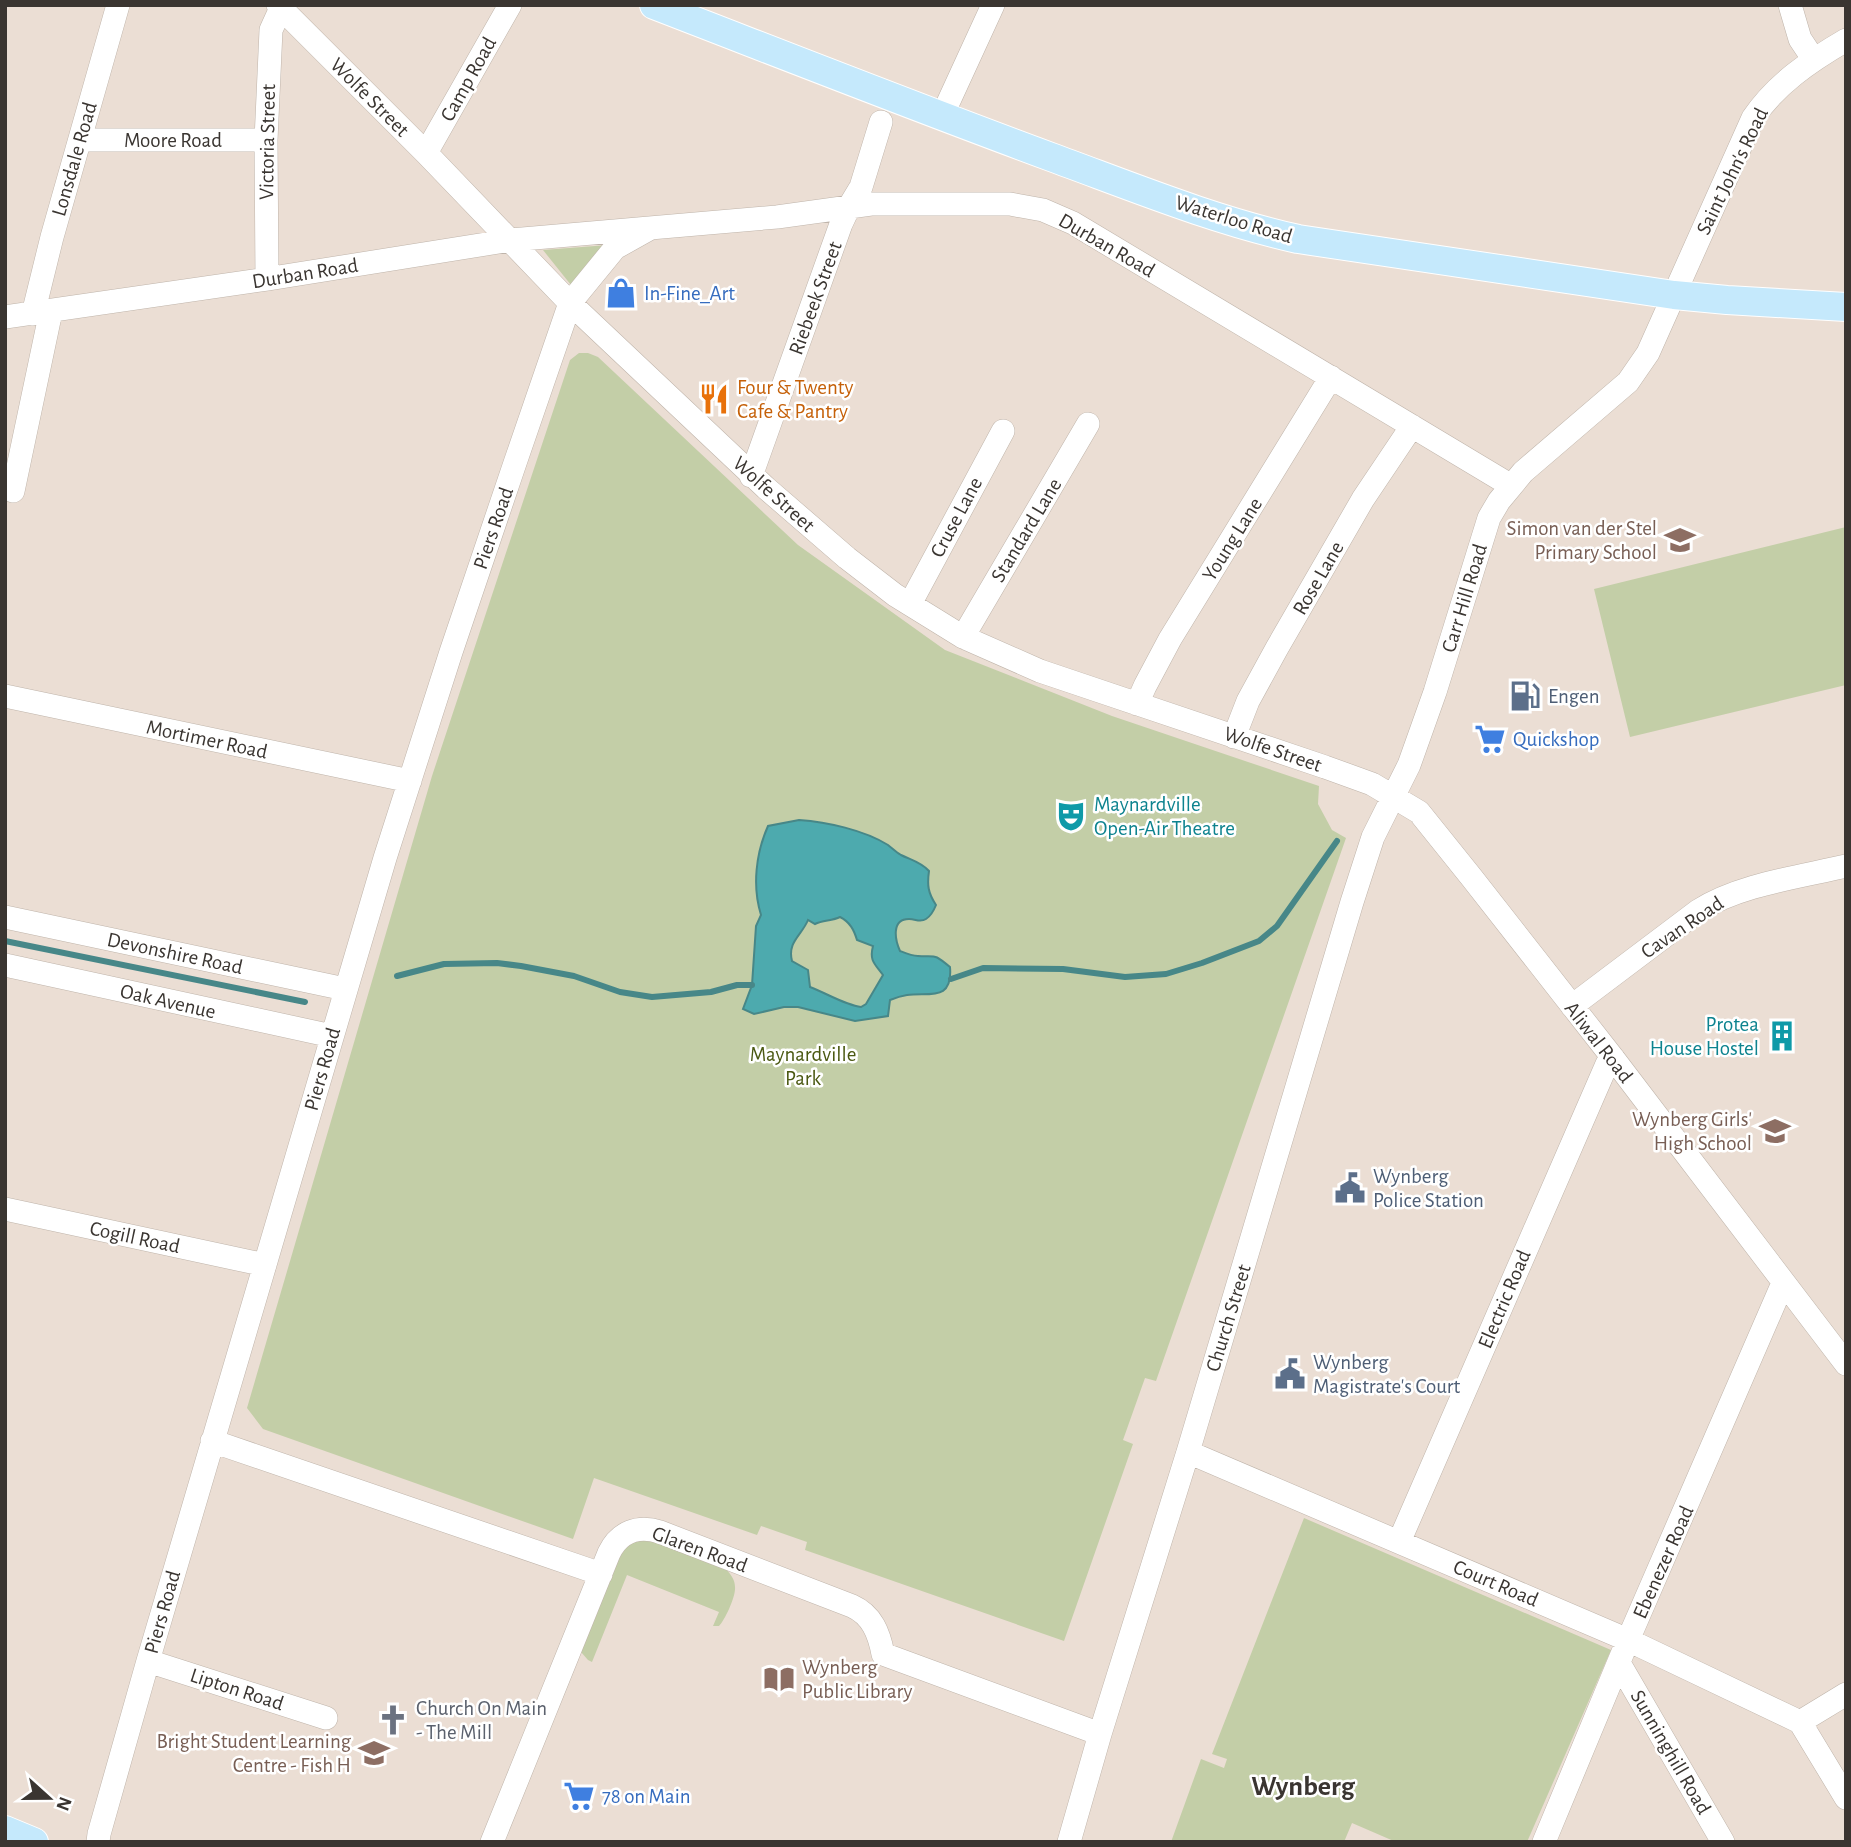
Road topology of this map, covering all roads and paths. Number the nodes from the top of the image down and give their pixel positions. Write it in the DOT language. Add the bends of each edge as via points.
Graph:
graph roads {
  1 [pos="118,5"];
  2 [pos="510,5"];
  3 [pos="654,5"];
  4 [pos="993,5"];
  5 [pos="1790,5"];
  6 [pos="280,7"];
  7 [pos="1846,40"];
  8 [pos="1814,60"];
  9 [pos="942,116"];
  10 [pos="881,122"];
  11 [pos="80,140"];
  12 [pos="266,140"];
  13 [pos="426,153"];
  14 [pos="849,207"];
  15 [pos="510,240"];
  16 [pos="610,240"];
  17 [pos="267,279"];
  18 [pos="1674,295"];
  19 [pos="570,303"];
  20 [pos="1845,307"];
  21 [pos="42,312"];
  22 [pos="5,317"];
  23 [pos="1331,377"];
  24 [pos="1088,424"];
  25 [pos="1412,426"];
  26 [pos="1003,431"];
  27 [pos="751,476"];
  28 [pos="1510,485"];
  29 [pos="13,491"];
  30 [pos="910,604"];
  31 [pos="963,637"];
  32 [pos="5,696"];
  33 [pos="1138,704"];
  34 [pos="1234,737"];
  35 [pos="410,781"];
  36 [pos="1393,797"];
  37 [pos="1846,866"];
  38 [pos="5,917"];
  39 [pos="5,964"];
  40 [pos="345,989"];
  41 [pos="1572,1006"];
  42 [pos="332,1036"];
  43 [pos="1613,1058"];
  44 [pos="5,1209"];
  45 [pos="265,1265"];
  46 [pos="1783,1283"];
  47 [pos="1846,1364"];
  48 [pos="212,1441"];
  49 [pos="1188,1452"];
  50 [pos="1399,1542"];
  51 [pos="601,1574"];
  52 [pos="1628,1640"];
  53 [pos="148,1661"];
  54 [pos="1619,1663"];
  55 [pos="1846,1695"];
  56 [pos="326,1718"];
  57 [pos="1800,1722"];
  58 [pos="1100,1734"];
  59 [pos="1846,1798"];
  60 [pos="5,1830"];
  61 [pos="34,1842"];
  62 [pos="99,1842"];
  63 [pos="492,1842"];
  64 [pos="1069,1842"];
  65 [pos="1544,1842"];
  66 [pos="1723,1842"];
  1 -- 11 [label="street, Lonsdale Road"];
  2 -- 13 [label="street, Camp Road"];
  3 -- 9 [label="main road, Waterloo Road"];
  4 -- 9 [label="street"];
  5 -- 8 [label="street" via="1800,39"];
  6 -- 12 [label="street, Victoria Street" via="271,30"];
  6 -- 13 [label="street, Wolfe Street"];
  7 -- 8 [label="street, Saint John's Road"];
  8 -- 18 [label="street, Saint John's Road" via="1776,90 1754,118"];
  9 -- 18 [label="main road, Waterloo Road" via="1255,229"];
  10 -- 14 [label="street, Riebeek Street" via="861,187"];
  11 -- 12 [label="street, Moore Road"];
  11 -- 21 [label="street, Lonsdale Road" via="52,237"];
  12 -- 17 [label="street, Victoria Street"];
  13 -- 15 [label="street, Wolfe Street"];
  14 -- 16 [label="street, Durban Road" via="649,229"];
  14 -- 23 [label="street, Durban Road" via="1010,204 1043,210 1073,223"];
  14 -- 27 [label="street, Riebeek Street"];
  15 -- 16 [label="street, Durban Road"];
  15 -- 17 [label="street, Durban Road"];
  15 -- 19 [label="street, Wolfe Street"];
  16 -- 19 [label="street, Durban Road"];
  17 -- 21 [label="street, Durban Road"];
  18 -- 20 [label="main road, Waterloo Road"];
  18 -- 28 [label="street, Carr Hill Road" via="1648,353 1628,382"];
  19 -- 27 [label="street, Wolfe Street"];
  19 -- 35 [label="street, Piers Road"];
  21 -- 22 [label="street, Durban Road"];
  21 -- 29 [label="street, Lonsdale Road"];
  23 -- 25 [label="street, Durban Road"];
  23 -- 33 [label="street, Young Lane" via="1170,639"];
  24 -- 31 [label="street, Standard Lane"];
  25 -- 28 [label="street, Durban Road"];
  25 -- 34 [label="street, Rose Lane" via="1363,499 1277,648"];
  26 -- 30 [label="street, Cruse Lane"];
  27 -- 30 [label="street, Wolfe Street" via="847,558"];
  28 -- 36 [label="street, Carr Hill Road" via="1482,536 1435,692"];
  30 -- 31 [label="street, Wolfe Street"];
  31 -- 33 [label="street, Wolfe Street" via="1040,671"];
  32 -- 35 [label="street, Mortimer Road"];
  33 -- 34 [label="street, Wolfe Street"];
  34 -- 36 [label="street, Wolfe Street" via="1372,784"];
  35 -- 40 [label="street, Piers Road"];
  36 -- 41 [label="street, Aliwal Road" via="1419,812"];
  36 -- 49 [label="street, Church Street" via="1373,837 1352,902"];
  37 -- 41 [label="street, Cavan Road" via="1715,900"];
  38 -- 40 [label="street, Devonshire Road"];
  39 -- 42 [label="street, Oak Avenue"];
  40 -- 42 [label="street, Piers Road"];
  41 -- 43 [label="street, Aliwal Road"];
  42 -- 45 [label="street, Piers Road"];
  43 -- 46 [label="street, Aliwal Road"];
  43 -- 50 [label="street, Electric Road" via="1555,1180"];
  44 -- 45 [label="street, Cogill Road"];
  45 -- 48 [label="street, Piers Road"];
  46 -- 47 [label="street, Aliwal Road"];
  46 -- 52 [label="street, Ebenezer Road"];
  48 -- 51 [label="street"];
  48 -- 53 [label="street, Piers Road"];
  49 -- 50 [label="street, Court Road"];
  49 -- 58 [label="street, Church Street"];
  50 -- 52 [label="street, Court Road"];
  51 -- 58 [label="street, Glaren Road" via="613,1546 624,1534 641,1529 660,1532 857,1608 879,1633 883,1654"];
  51 -- 63 [label="street"];
  52 -- 54 [label="street, Ebenezer Road"];
  52 -- 57 [label="street, Court Road"];
  53 -- 56 [label="street, Lipton Road"];
  53 -- 62 [label="street, Piers Road"];
  54 -- 65 [label="street, Ebenezer Road"];
  54 -- 66 [label="street, Sunninghill Road"];
  55 -- 57 [label="street"];
  57 -- 59 [label="street"];
  58 -- 64 [label="street, Church Street"];
  60 -- 61 [label="main road"];
}
